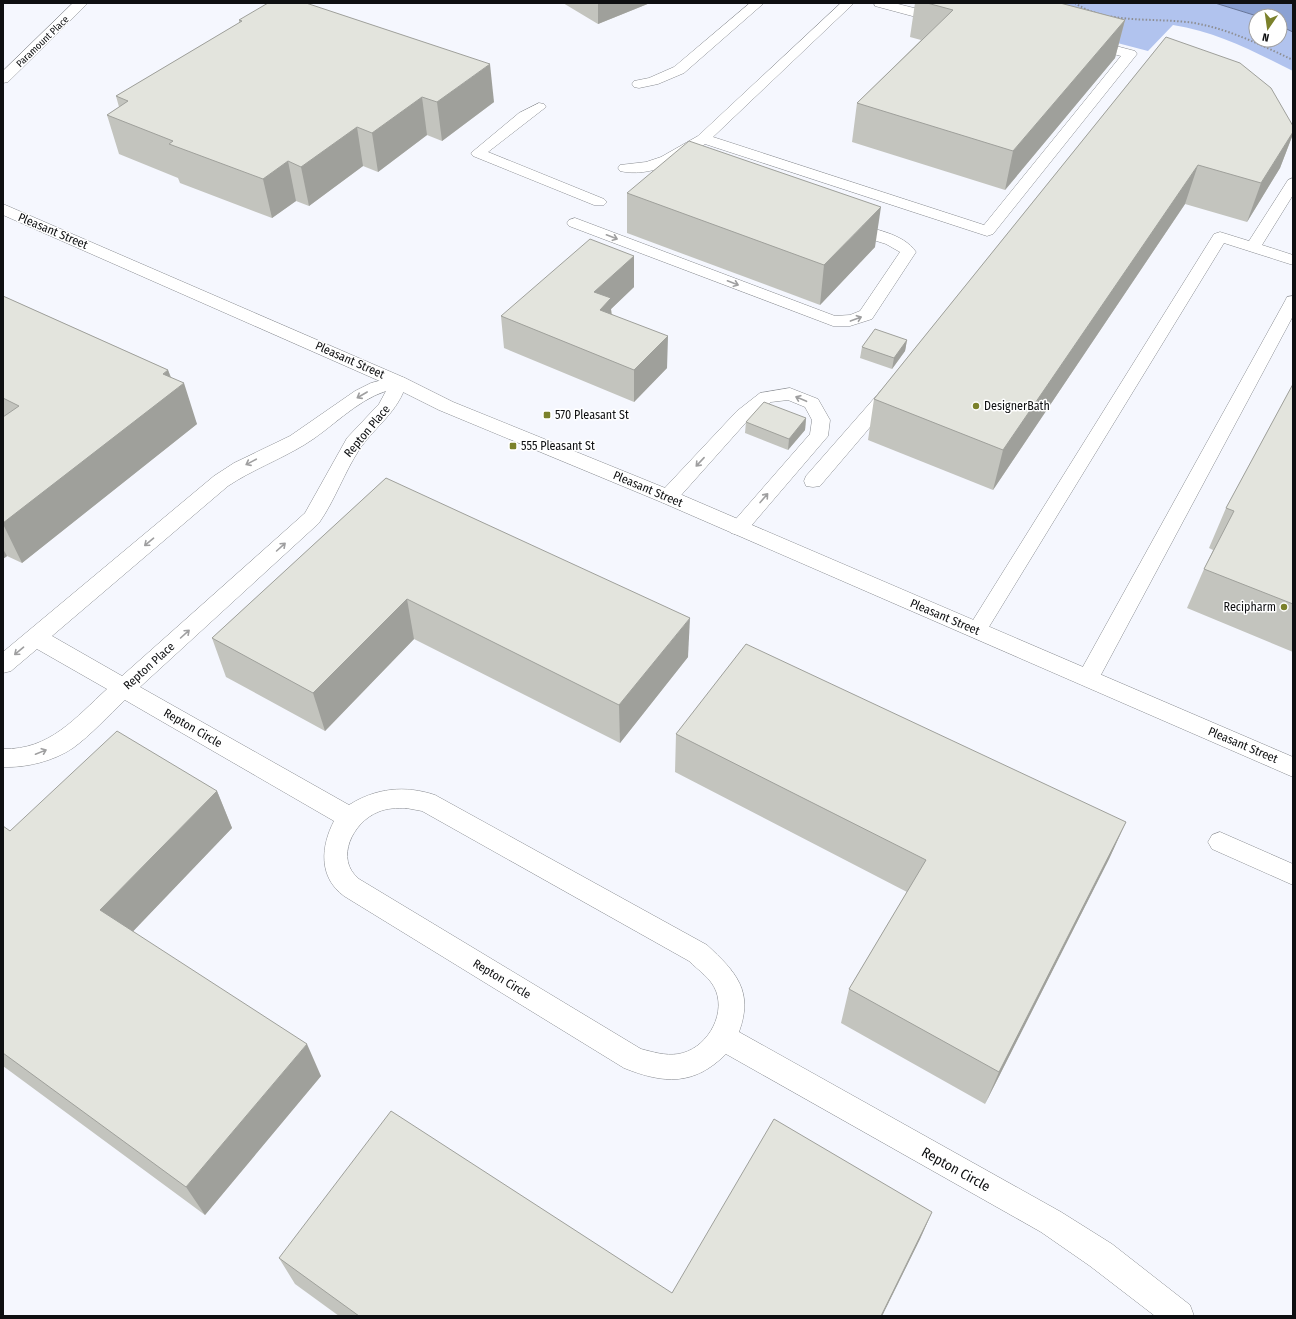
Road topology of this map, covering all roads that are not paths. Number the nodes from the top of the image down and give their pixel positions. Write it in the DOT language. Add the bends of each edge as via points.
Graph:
graph roads {
  1 [pos="81,3"];
  2 [pos="758,3"];
  3 [pos="848,3"];
  4 [pos="880,3"];
  5 [pos="952,7"];
  6 [pos="1076,40"];
  7 [pos="3,79"];
  8 [pos="639,84"];
  9 [pos="539,107"];
  10 [pos="702,139"];
  11 [pos="658,164"];
  12 [pos="625,168"];
  13 [pos="678,171"];
  14 [pos="1293,183"];
  15 [pos="599,202"];
  16 [pos="3,209"];
  17 [pos="575,223"];
  18 [pos="837,223"];
  19 [pos="1252,248"];
  20 [pos="1293,260"];
  21 [pos="1293,301"];
  22 [pos="900,379"];
  23 [pos="398,382"];
  24 [pos="813,480"];
  25 [pos="668,497"];
  26 [pos="738,528"];
  27 [pos="977,630"];
  28 [pos="35,637"];
  29 [pos="3,665"];
  30 [pos="1088,678"];
  31 [pos="124,688"];
  32 [pos="3,758"];
  33 [pos="1293,767"];
  34 [pos="350,818"];
  35 [pos="1220,842"];
  36 [pos="1293,875"];
  37 [pos="723,1038"];
  38 [pos="1179,1316"];
  1 -- 7 [label="street, Paramount Place"];
  2 -- 8 [label="lane" via="679,70"];
  3 -- 10 [label="lane"];
  4 -- 5 [label="lane" via="916,13 928,4"];
  6 -- 10 [label="lane" via="1130,54 987,231"];
  9 -- 15 [label="lane" via="478,153"];
  10 -- 11 [label="lane" via="674,158"];
  11 -- 12 [label="lane" via="642,168"];
  11 -- 13 [label="lane"];
  14 -- 19 [label="lane"];
  16 -- 23 [label="street, Pleasant Street"];
  17 -- 18 [label="lane, one-way" via="833,321 855,321 866,315 908,252 897,243"];
  19 -- 20 [label="lane"];
  19 -- 27 [label="lane" via="1220,238"];
  21 -- 30 [label="lane"];
  22 -- 24 [label="lane"];
  23 -- 25 [label="street, Pleasant Street" via="446,406"];
  23 -- 28 [label="street, Repton Place, one-way" via="362,395 297,441 241,468 221,481"];
  31 -- 23 [label="street, Repton Place, one-way" via="312,518 324,502 342,461 396,395"];
  25 -- 26 [label="street, Pleasant Street"];
  26 -- 25 [label="lane, one-way" via="819,436 821,420 812,403 790,394 766,397 743,415"];
  26 -- 27 [label="street, Pleasant Street"];
  27 -- 30 [label="street, Pleasant Street"];
  28 -- 29 [label="street, Repton Place, one-way"];
  28 -- 31 [label="street, Repton Circle"];
  30 -- 33 [label="street, Pleasant Street"];
  32 -- 31 [label="street, Repton Place, one-way" via="14,759 40,754 65,741"];
  31 -- 34 [label="street, Repton Circle"];
  34 -- 37 [label="street, Repton Circle" via="367,806 386,799 406,798 427,802 698,953 721,974 730,995 731,1018"];
  34 -- 37 [label="street, Repton Circle" via="336,846 335,861 345,881 358,892 634,1059 656,1066 679,1066 701,1059"];
  35 -- 36 [label="lane"];
  37 -- 38 [label="street, Repton Circle" via="1051,1222 1101,1255"];
}
